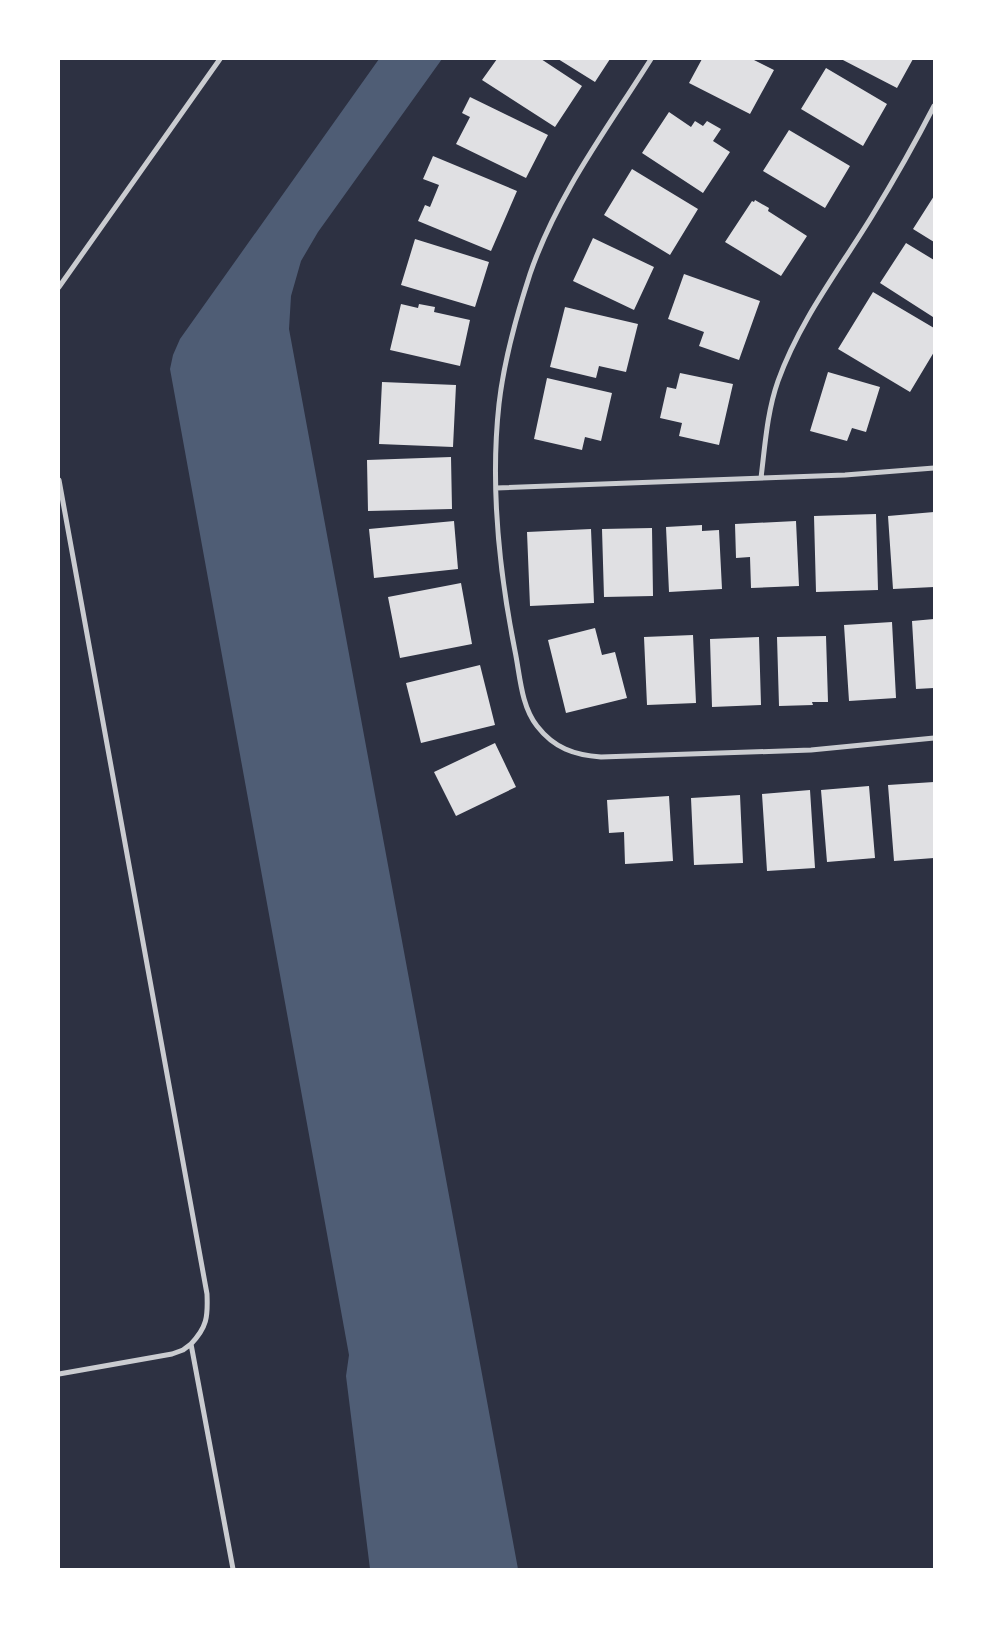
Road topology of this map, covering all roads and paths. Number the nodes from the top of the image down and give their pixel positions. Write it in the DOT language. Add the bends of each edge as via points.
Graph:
graph roads {
  1 [pos="220,59"];
  2 [pos="651,59"];
  3 [pos="934,106"];
  4 [pos="59,287"];
  5 [pos="934,468"];
  6 [pos="761,478"];
  7 [pos="59,480"];
  8 [pos="496,488"];
  9 [pos="934,738"];
  10 [pos="191,1344"];
  11 [pos="59,1374"];
  12 [pos="233,1569"];
  1 -- 4 [label="street"];
  2 -- 8 [label="street" via="566,193 531,273 516,318 499,404"];
  3 -- 6 [label="street" via="882,200 798,333 770,411"];
  5 -- 6 [label="street"];
  6 -- 8 [label="street"];
  7 -- 10 [label="street" via="206,1294 206,1323"];
  8 -- 9 [label="street" via="510,628 526,704 535,725 562,749 601,758 811,750"];
  10 -- 11 [label="street" via="172,1354"];
  10 -- 12 [label="street"];
}
